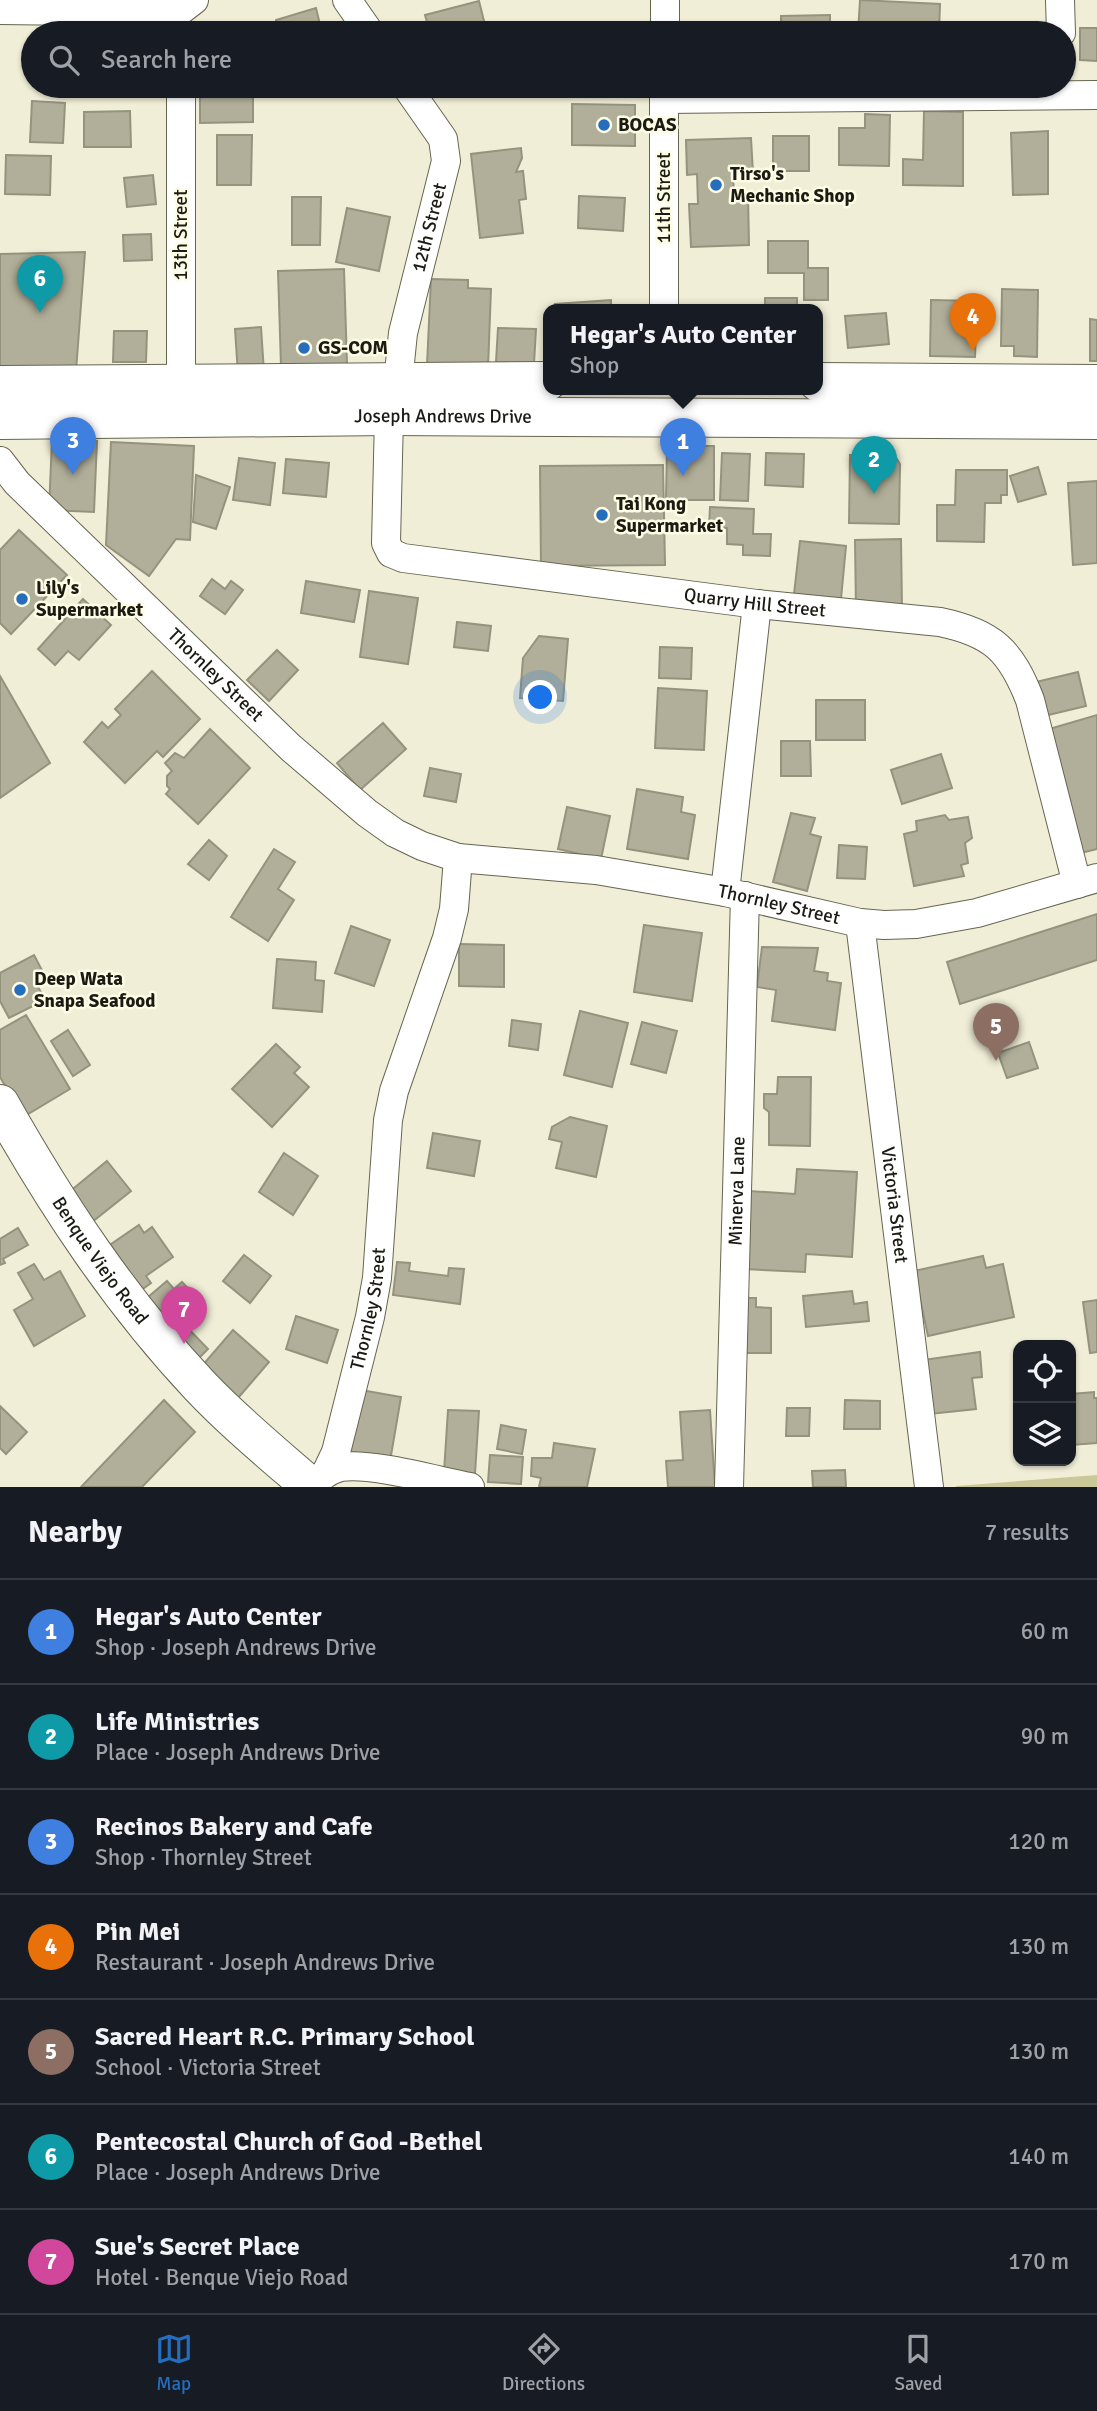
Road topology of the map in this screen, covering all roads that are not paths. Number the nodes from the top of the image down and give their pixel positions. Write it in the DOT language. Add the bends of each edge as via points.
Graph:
graph roads {
  1 [pos="347,0"];
  2 [pos="665,0"];
  3 [pos="1060,0"];
  4 [pos="0,10"];
  5 [pos="185,14"];
  6 [pos="362,21"];
  7 [pos="665,21"];
  8 [pos="1061,21"];
  9 [pos="1076,92"];
  10 [pos="1097,95"];
  11 [pos="181,98"];
  12 [pos="414,98"];
  13 [pos="664,98"];
  14 [pos="664,304"];
  15 [pos="543,382"];
  16 [pos="823,382"];
  17 [pos="181,384"];
  18 [pos="1097,384"];
  19 [pos="0,385"];
  20 [pos="394,399"];
  21 [pos="0,419"];
  22 [pos="1097,420"];
  23 [pos="0,461"];
  24 [pos="757,604"];
  25 [pos="458,858"];
  26 [pos="1087,881"];
  27 [pos="735,894"];
  28 [pos="860,923"];
  29 [pos="0,1104"];
  30 [pos="316,1482"];
  31 [pos="470,1487"];
  32 [pos="729,1487"];
  33 [pos="929,1487"];
  1 -- 6 [label="street"];
  2 -- 7 [label="street"];
  3 -- 8 [label="street"];
  4 -- 5 [label="street"];
  9 -- 10 [label="street"];
  11 -- 17 [label="street, 13th Street"];
  12 -- 20 [label="street, 12th Street" via="443,139 446,161 403,333"];
  13 -- 14 [label="street, 11th Street"];
  15 -- 20 [label="main road, Joseph Andrews Drive"];
  16 -- 18 [label="main road"];
  17 -- 19 [label="main road, Joseph Andrews Drive"];
  17 -- 20 [label="main road, Joseph Andrews Drive"];
  20 -- 21 [label="main road, Joseph Andrews Drive"];
  20 -- 22 [label="main road, Joseph Andrews Drive"];
  20 -- 24 [label="street, Quarry Hill Street" via="386,542 391,553"];
  23 -- 25 [label="street, Thornley Street" via="17,483 291,748 395,833"];
  24 -- 26 [label="street, Quarry Hill Street" via="940,622 984,635 1020,674"];
  24 -- 27 [label="street, Minerva Lane"];
  25 -- 27 [label="street, Thornley Street" via="586,869"];
  25 -- 30 [label="street, Thornley Street" via="447,938 388,1119 370,1317 335,1452"];
  26 -- 28 [label="street, Thornley Street" via="947,920"];
  27 -- 28 [label="street, Thornley Street"];
  27 -- 32 [label="street, Minerva Lane"];
  28 -- 33 [label="street, Victoria Street"];
  29 -- 30 [label="main road, Benque Viejo Road" via="67,1217 149,1328 202,1388"];
  30 -- 31 [label="street" via="343,1467 364,1467"];
}
